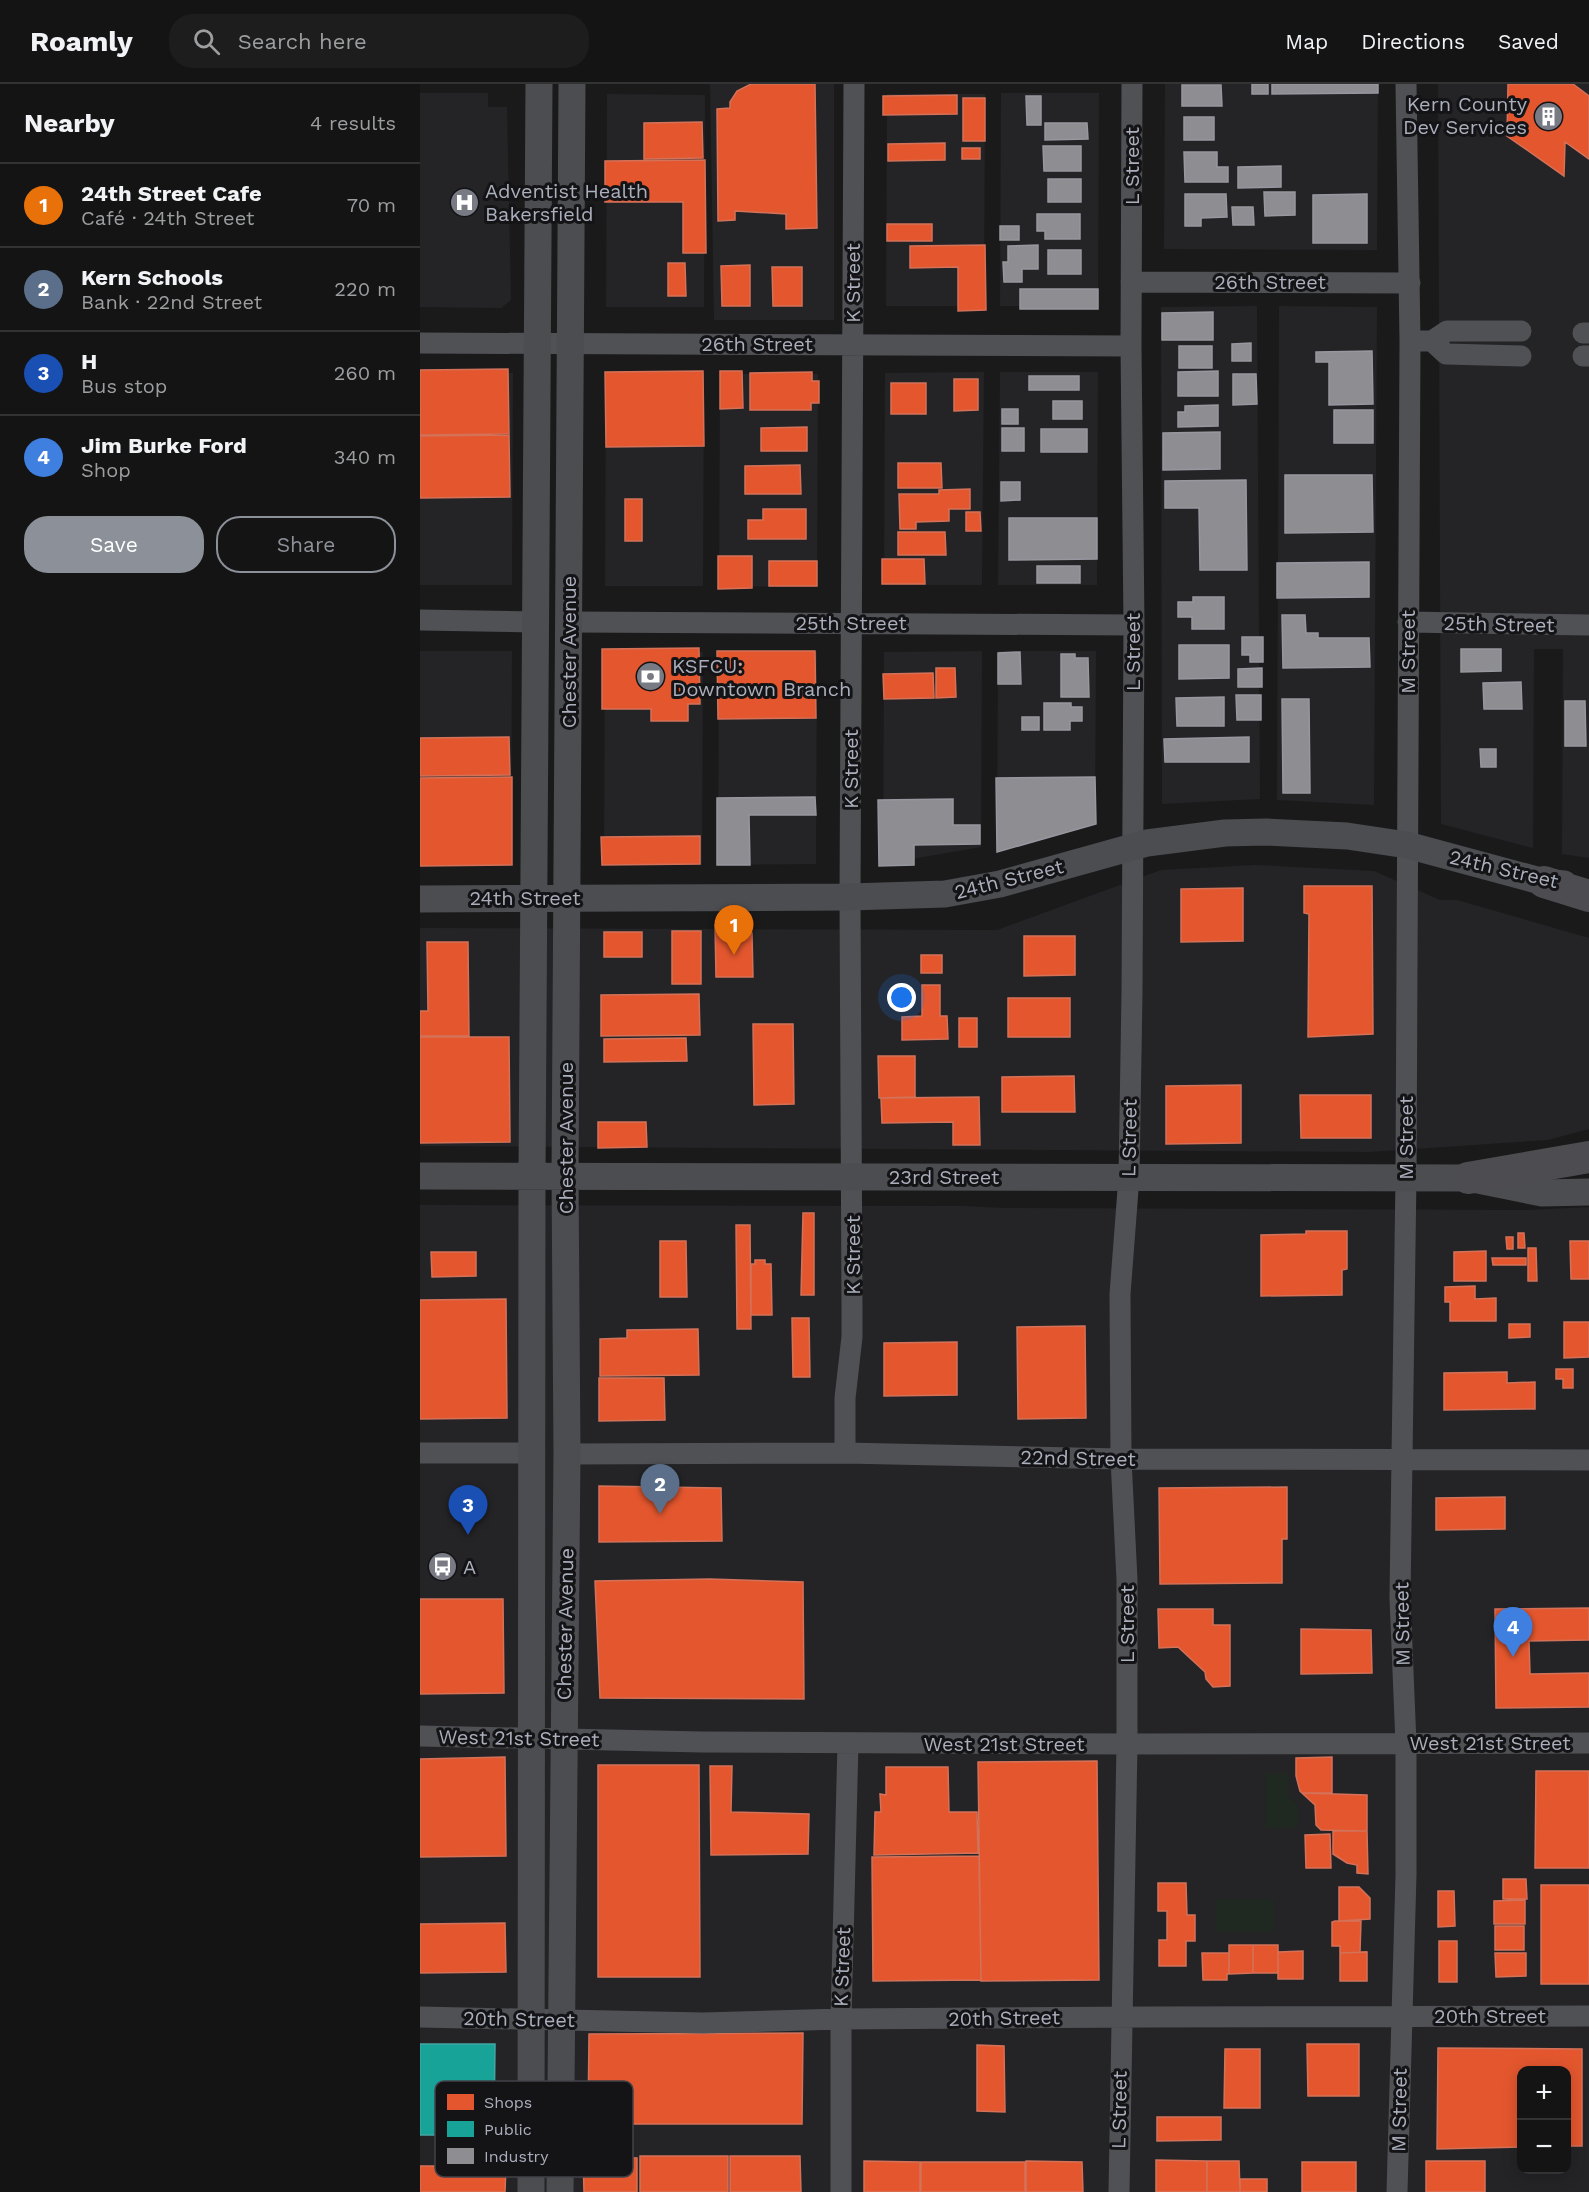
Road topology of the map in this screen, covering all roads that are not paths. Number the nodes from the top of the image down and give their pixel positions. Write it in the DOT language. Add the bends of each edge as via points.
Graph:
graph roads {
  1 [pos="539,84"];
  2 [pos="572,84"];
  3 [pos="854,84"];
  4 [pos="1132,84"];
  5 [pos="1406,84"];
  6 [pos="1131,282"];
  7 [pos="1410,283"];
  8 [pos="1521,331"];
  9 [pos="1410,341"];
  10 [pos="1432,341"];
  11 [pos="420,343"];
  12 [pos="571,343"];
  13 [pos="537,344"];
  14 [pos="852,345"];
  15 [pos="1131,346"];
  16 [pos="1521,356"];
  17 [pos="420,620"];
  18 [pos="535,622"];
  19 [pos="569,622"];
  20 [pos="1408,622"];
  21 [pos="851,623"];
  22 [pos="1134,624"];
  23 [pos="1589,625"];
  24 [pos="568,733"];
  25 [pos="1407,845"];
  26 [pos="1132,847"];
  27 [pos="1544,882"];
  28 [pos="1589,886"];
  29 [pos="1589,896"];
  30 [pos="850,897"];
  31 [pos="567,898"];
  32 [pos="420,899"];
  33 [pos="533,899"];
  34 [pos="1589,1157"];
  35 [pos="420,1176"];
  36 [pos="532,1176"];
  37 [pos="565,1176"];
  38 [pos="853,1177"];
  39 [pos="1130,1177"];
  40 [pos="1406,1178"];
  41 [pos="1468,1178"];
  42 [pos="1589,1192"];
  43 [pos="533,1453"];
  44 [pos="845,1453"];
  45 [pos="420,1454"];
  46 [pos="567,1454"];
  47 [pos="1403,1458"];
  48 [pos="1121,1459"];
  49 [pos="1589,1460"];
  50 [pos="420,1736"];
  51 [pos="532,1738"];
  52 [pos="563,1738"];
  53 [pos="848,1743"];
  54 [pos="1589,1743"];
  55 [pos="1127,1744"];
  56 [pos="1406,1744"];
  57 [pos="1589,2016"];
  58 [pos="420,2017"];
  59 [pos="1121,2017"];
  60 [pos="1401,2017"];
  61 [pos="531,2019"];
  62 [pos="841,2019"];
  63 [pos="562,2020"];
  64 [pos="531,2081"];
  65 [pos="561,2081"];
  66 [pos="560,2177"];
  67 [pos="560,2192"];
  68 [pos="841,2192"];
  69 [pos="1119,2192"];
  70 [pos="1397,2192"];
  1 -- 13 [label="main road, Chester Avenue"];
  2 -- 12 [label="main road, Chester Avenue"];
  3 -- 14 [label="street, K Street"];
  4 -- 6 [label="street, L Street"];
  5 -- 7 [label="street, M Street"];
  6 -- 7 [label="street, 26th Street"];
  6 -- 15 [label="street, L Street"];
  7 -- 9 [label="street, M Street"];
  8 -- 10 [label="street" via="1447,331"];
  9 -- 10 [label="street"];
  9 -- 20 [label="street, M Street"];
  10 -- 16 [label="street" via="1446,354"];
  11 -- 13 [label="street, 26th Street"];
  12 -- 13 [label="street, 26th Street"];
  12 -- 14 [label="street, 26th Street"];
  12 -- 19 [label="main road, Chester Avenue"];
  13 -- 18 [label="main road, Chester Avenue"];
  14 -- 15 [label="street, 26th Street"];
  14 -- 21 [label="street, K Street"];
  15 -- 22 [label="street, L Street"];
  17 -- 18 [label="street"];
  18 -- 24 [label="main road" via="554,714"];
  18 -- 33 [label="main road, Chester Avenue"];
  19 -- 21 [label="street, 25th Street"];
  19 -- 24 [label="main road, Chester Avenue"];
  20 -- 23 [label="street, 25th Street"];
  20 -- 25 [label="street, M Street"];
  21 -- 22 [label="street, 25th Street"];
  21 -- 30 [label="street, K Street"];
  22 -- 26 [label="street, L Street"];
  24 -- 31 [label="main road, Chester Avenue"];
  25 -- 26 [label="main road, 24th Street" via="1347,836 1266,832 1184,837"];
  25 -- 27 [label="main road, 24th Street"];
  25 -- 40 [label="street, M Street"];
  26 -- 30 [label="main road, 24th Street" via="966,891"];
  26 -- 39 [label="street, L Street"];
  27 -- 28 [label="main road, 24th Street"];
  27 -- 29 [label="highway"];
  30 -- 31 [label="main road, 24th Street"];
  30 -- 38 [label="street, K Street"];
  31 -- 33 [label="main road, 24th Street"];
  31 -- 37 [label="main road, Chester Avenue"];
  32 -- 33 [label="main road, 24th Street"];
  33 -- 36 [label="main road, Chester Avenue"];
  34 -- 41 [label="highway"];
  35 -- 36 [label="main road, 23rd Street"];
  36 -- 37 [label="main road, 23rd Street"];
  36 -- 43 [label="main road, Chester Avenue"];
  37 -- 38 [label="main road, 23rd Street"];
  37 -- 46 [label="main road, Chester Avenue"];
  38 -- 39 [label="main road, 23rd Street"];
  38 -- 44 [label="street, K Street" via="852,1337 845,1398"];
  39 -- 40 [label="main road, 23rd Street"];
  39 -- 48 [label="street, L Street" via="1120,1294"];
  40 -- 41 [label="main road, 23rd Street"];
  40 -- 47 [label="street, M Street"];
  41 -- 42 [label="main road" via="1542,1193"];
  43 -- 45 [label="street"];
  43 -- 51 [label="main road, Chester Avenue"];
  44 -- 46 [label="street, 22nd Street"];
  44 -- 48 [label="street, 22nd Street"];
  46 -- 52 [label="main road, Chester Avenue"];
  47 -- 48 [label="street, 22nd Street"];
  47 -- 49 [label="street, 22nd Street"];
  47 -- 56 [label="street, M Street" via="1401,1598"];
  48 -- 55 [label="street, L Street" via="1127,1580"];
  50 -- 51 [label="street, West 21st Street"];
  51 -- 52 [label="street, West 21st Street"];
  51 -- 61 [label="main road, Chester Avenue"];
  52 -- 53 [label="street, West 21st Street"];
  52 -- 63 [label="main road, Chester Avenue"];
  53 -- 55 [label="street, West 21st Street"];
  53 -- 62 [label="street, K Street"];
  54 -- 56 [label="street, West 21st Street"];
  55 -- 56 [label="street, West 21st Street"];
  55 -- 59 [label="street, L Street"];
  56 -- 60 [label="street, M Street"];
  57 -- 60 [label="street, 20th Street"];
  58 -- 61 [label="street, 20th Street"];
  59 -- 60 [label="street, 20th Street"];
  59 -- 62 [label="street, 20th Street"];
  59 -- 69 [label="street, L Street"];
  60 -- 70 [label="street, M Street"];
  61 -- 63 [label="street, 20th Street"];
  61 -- 64 [label="main road, Chester Avenue"];
  62 -- 63 [label="street, 20th Street" via="703,2023"];
  62 -- 68 [label="street, K Street"];
  63 -- 65 [label="main road, Chester Avenue"];
  66 -- 67 [label="main road, Chester Avenue"];
}
